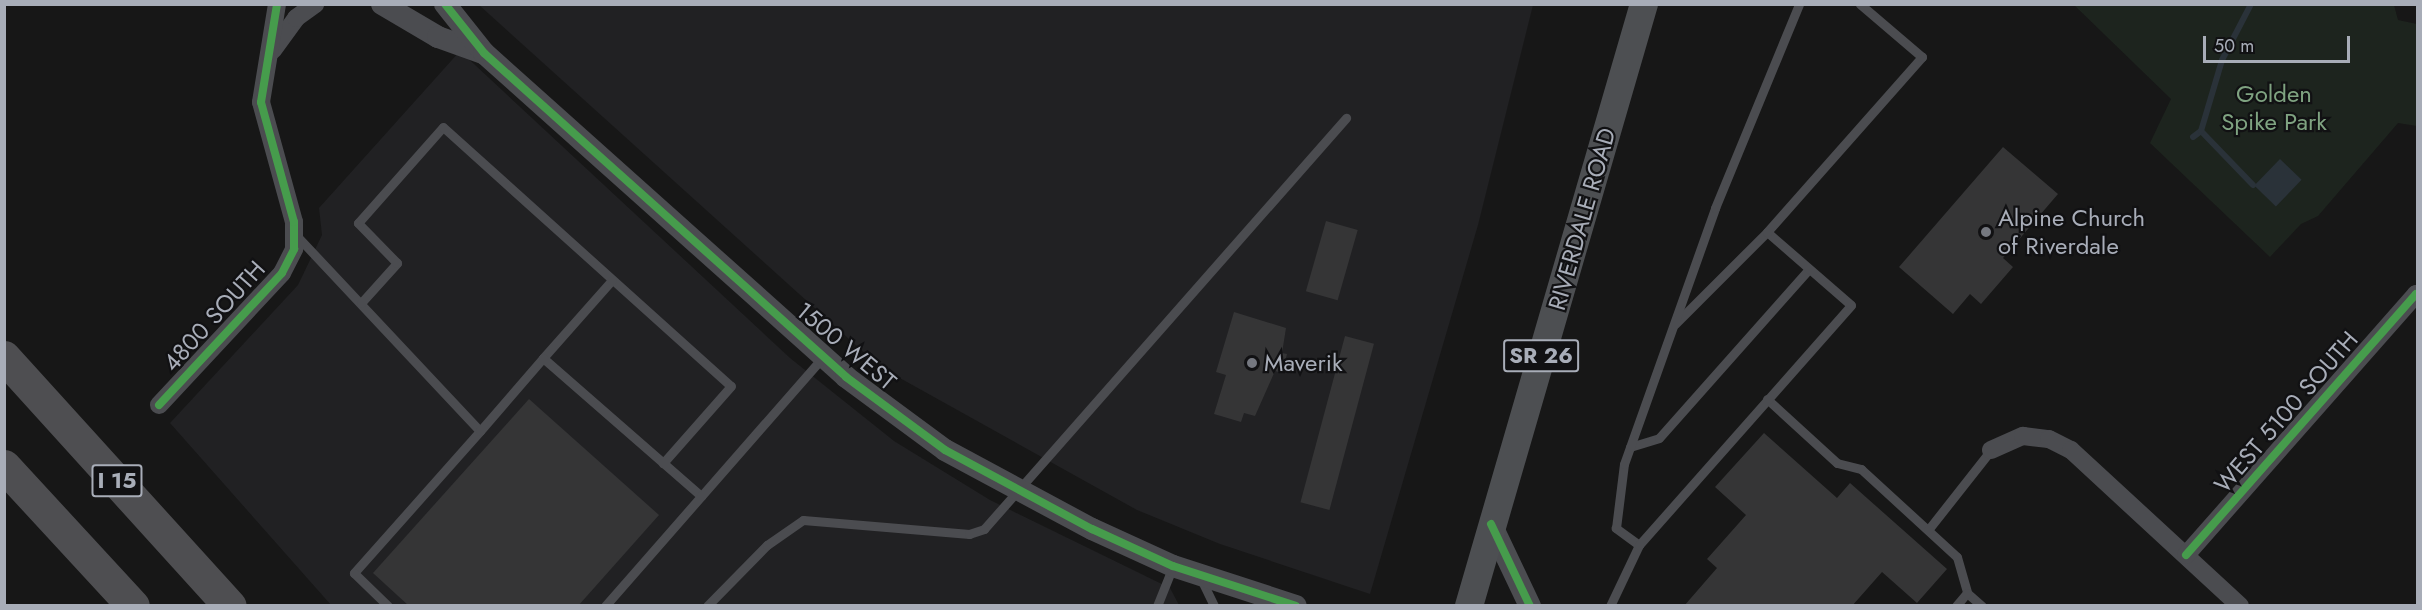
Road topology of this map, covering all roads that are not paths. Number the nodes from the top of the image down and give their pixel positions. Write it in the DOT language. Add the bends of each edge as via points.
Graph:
graph roads {
  1 [pos="277,4"];
  2 [pos="315,4"];
  3 [pos="382,4"];
  4 [pos="445,4"];
  5 [pos="1644,4"];
  6 [pos="1799,4"];
  7 [pos="1860,4"];
  8 [pos="484,53"];
  9 [pos="269,56"];
  10 [pos="1346,118"];
  11 [pos="1767,232"];
  12 [pos="294,233"];
  13 [pos="1809,268"];
  14 [pos="612,279"];
  15 [pos="2417,296"];
  16 [pos="362,303"];
  17 [pos="1673,326"];
  18 [pos="824,356"];
  19 [pos="4,357"];
  20 [pos="543,358"];
  21 [pos="1767,399"];
  22 [pos="159,405"];
  23 [pos="480,431"];
  24 [pos="1630,447"];
  25 [pos="1991,450"];
  26 [pos="663,463"];
  27 [pos="4,466"];
  28 [pos="1017,490"];
  29 [pos="701,496"];
  30 [pos="1491,524"];
  31 [pos="1928,530"];
  32 [pos="1638,545"];
  33 [pos="2186,555"];
  34 [pos="1173,566"];
  35 [pos="1200,576"];
  36 [pos="1967,592"];
  37 [pos="133,606"];
  38 [pos="230,606"];
  39 [pos="388,606"];
  40 [pos="605,606"];
  41 [pos="707,606"];
  42 [pos="1157,606"];
  43 [pos="1214,606"];
  44 [pos="1296,606"];
  45 [pos="1469,606"];
  46 [pos="1530,606"];
  47 [pos="1610,606"];
  48 [pos="1956,606"];
  49 [pos="1982,606"];
  50 [pos="2240,606"];
  1 -- 9 [label="street, 4800 SOUTH"];
  2 -- 9 [label="street, 4800 SOUTH" via="296,18"];
  3 -- 8 [label="street, 1500 WEST" via="438,37"];
  4 -- 8 [label="street, 1500 WEST"];
  5 -- 30 [label="main road, RIVERDALE ROAD / SR 26"];
  6 -- 17 [label="lane" via="1715,208"];
  7 -- 11 [label="lane" via="1922,57"];
  8 -- 18 [label="street, 1500 WEST"];
  9 -- 12 [label="street, 4800 SOUTH" via="261,102"];
  10 -- 28 [label="lane"];
  11 -- 13 [label="lane"];
  11 -- 17 [label="lane"];
  12 -- 16 [label="lane"];
  12 -- 22 [label="street, 4800 SOUTH" via="294,249 282,273"];
  13 -- 21 [label="lane" via="1851,305"];
  13 -- 24 [label="lane" via="1659,438"];
  14 -- 16 [label="lane" via="443,127 358,223 397,263"];
  14 -- 20 [label="lane"];
  14 -- 26 [label="lane" via="730,386"];
  15 -- 33 [label="street, WEST 5100 SOUTH"];
  16 -- 23 [label="lane"];
  17 -- 24 [label="lane"];
  18 -- 28 [label="street, 1500 WEST" via="945,450"];
  18 -- 29 [label="lane"];
  19 -- 38 [label="highway, I 15"];
  20 -- 23 [label="lane"];
  20 -- 26 [label="lane"];
  21 -- 31 [label="lane" via="1838,463 1861,469"];
  21 -- 32 [label="lane"];
  23 -- 39 [label="lane" via="354,573"];
  24 -- 32 [label="lane" via="1624,464 1617,528"];
  25 -- 31 [label="lane"];
  25 -- 33 [label="street" via="2023,436 2049,439 2071,450"];
  26 -- 29 [label="lane"];
  27 -- 37 [label="highway"];
  28 -- 34 [label="street, 1500 WEST"];
  28 -- 41 [label="lane" via="995,519 969,534 803,520 767,545"];
  29 -- 40 [label="lane"];
  30 -- 45 [label="main road, RIVERDALE ROAD / SR 26"];
  30 -- 46 [label="street"];
  31 -- 36 [label="lane" via="1957,557"];
  32 -- 47 [label="lane"];
  33 -- 50 [label="street"];
  34 -- 35 [label="street, 1500 WEST"];
  34 -- 42 [label="lane"];
  35 -- 43 [label="lane"];
  35 -- 44 [label="street, 1500 WEST"];
  36 -- 48 [label="lane"];
  36 -- 49 [label="lane"];
}
